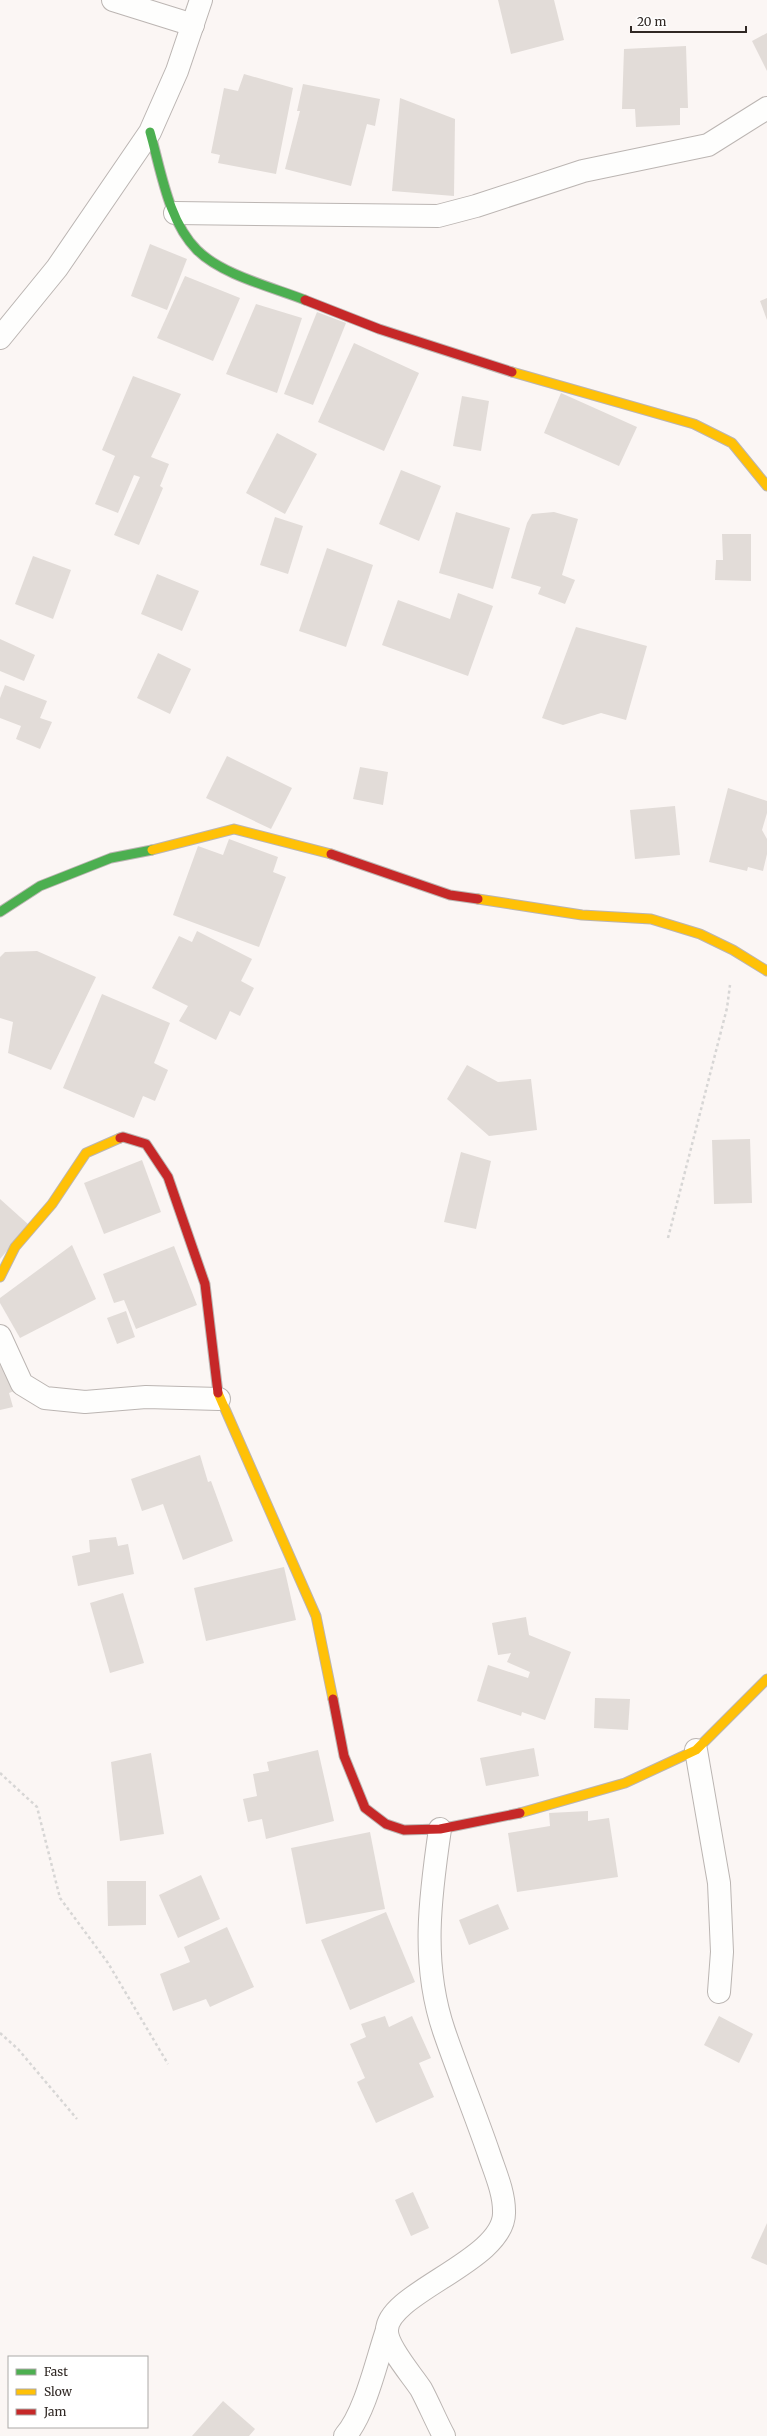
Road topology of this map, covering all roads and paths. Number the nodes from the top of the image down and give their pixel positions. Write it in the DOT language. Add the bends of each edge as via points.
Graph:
graph roads {
  1 [pos="113,0"];
  2 [pos="201,0"];
  3 [pos="193,25"];
  4 [pos="767,108"];
  5 [pos="150,132"];
  6 [pos="175,213"];
  7 [pos="0,338"];
  8 [pos="767,486"];
  9 [pos="0,912"];
  10 [pos="733,950"];
  11 [pos="767,971"];
  12 [pos="668,1238"];
  13 [pos="0,1277"];
  14 [pos="0,1336"];
  15 [pos="219,1399"];
  16 [pos="767,1679"];
  17 [pos="696,1750"];
  18 [pos="0,1773"];
  19 [pos="440,1829"];
  20 [pos="719,1992"];
  21 [pos="0,2033"];
  22 [pos="168,2064"];
  23 [pos="77,2119"];
  24 [pos="387,2330"];
  25 [pos="346,2436"];
  26 [pos="444,2436"];
  1 -- 3 [label="street"];
  2 -- 3 [label="street"];
  3 -- 5 [label="street" via="177,71"];
  4 -- 6 [label="street" via="708,145 583,171 438,216"];
  5 -- 6 [label="street"];
  5 -- 7 [label="street" via="57,268"];
  6 -- 8 [label="street" via="181,230 197,250 213,261 300,299 395,335 694,424 732,443"];
  9 -- 10 [label="street" via="40,886 111,858 174,846 234,829 347,858 450,895 582,915 651,919 700,934"];
  10 -- 11 [label="street"];
  10 -- 12 [label="path" via="727,1008"];
  13 -- 15 [label="street" via="15,1248 52,1204 86,1153 123,1137 146,1144 168,1177 205,1284"];
  14 -- 15 [label="street" via="22,1384 45,1398 85,1402 146,1397"];
  15 -- 19 [label="street" via="316,1616 344,1756 366,1808 386,1824 404,1830"];
  16 -- 17 [label="street"];
  17 -- 19 [label="street" via="625,1783 501,1818"];
  17 -- 20 [label="street" via="719,1883 722,1952"];
  18 -- 22 [label="path" via="37,1807 60,1898 108,1963"];
  19 -- 24 [label="street" via="428,1927 433,1993 498,2180 505,2212 501,2228 488,2245 396,2312 389,2321"];
  21 -- 23 [label="path" via="18,2049"];
  24 -- 25 [label="street" via="363,2402"];
  24 -- 26 [label="street" via="392,2345 420,2389"];
}
